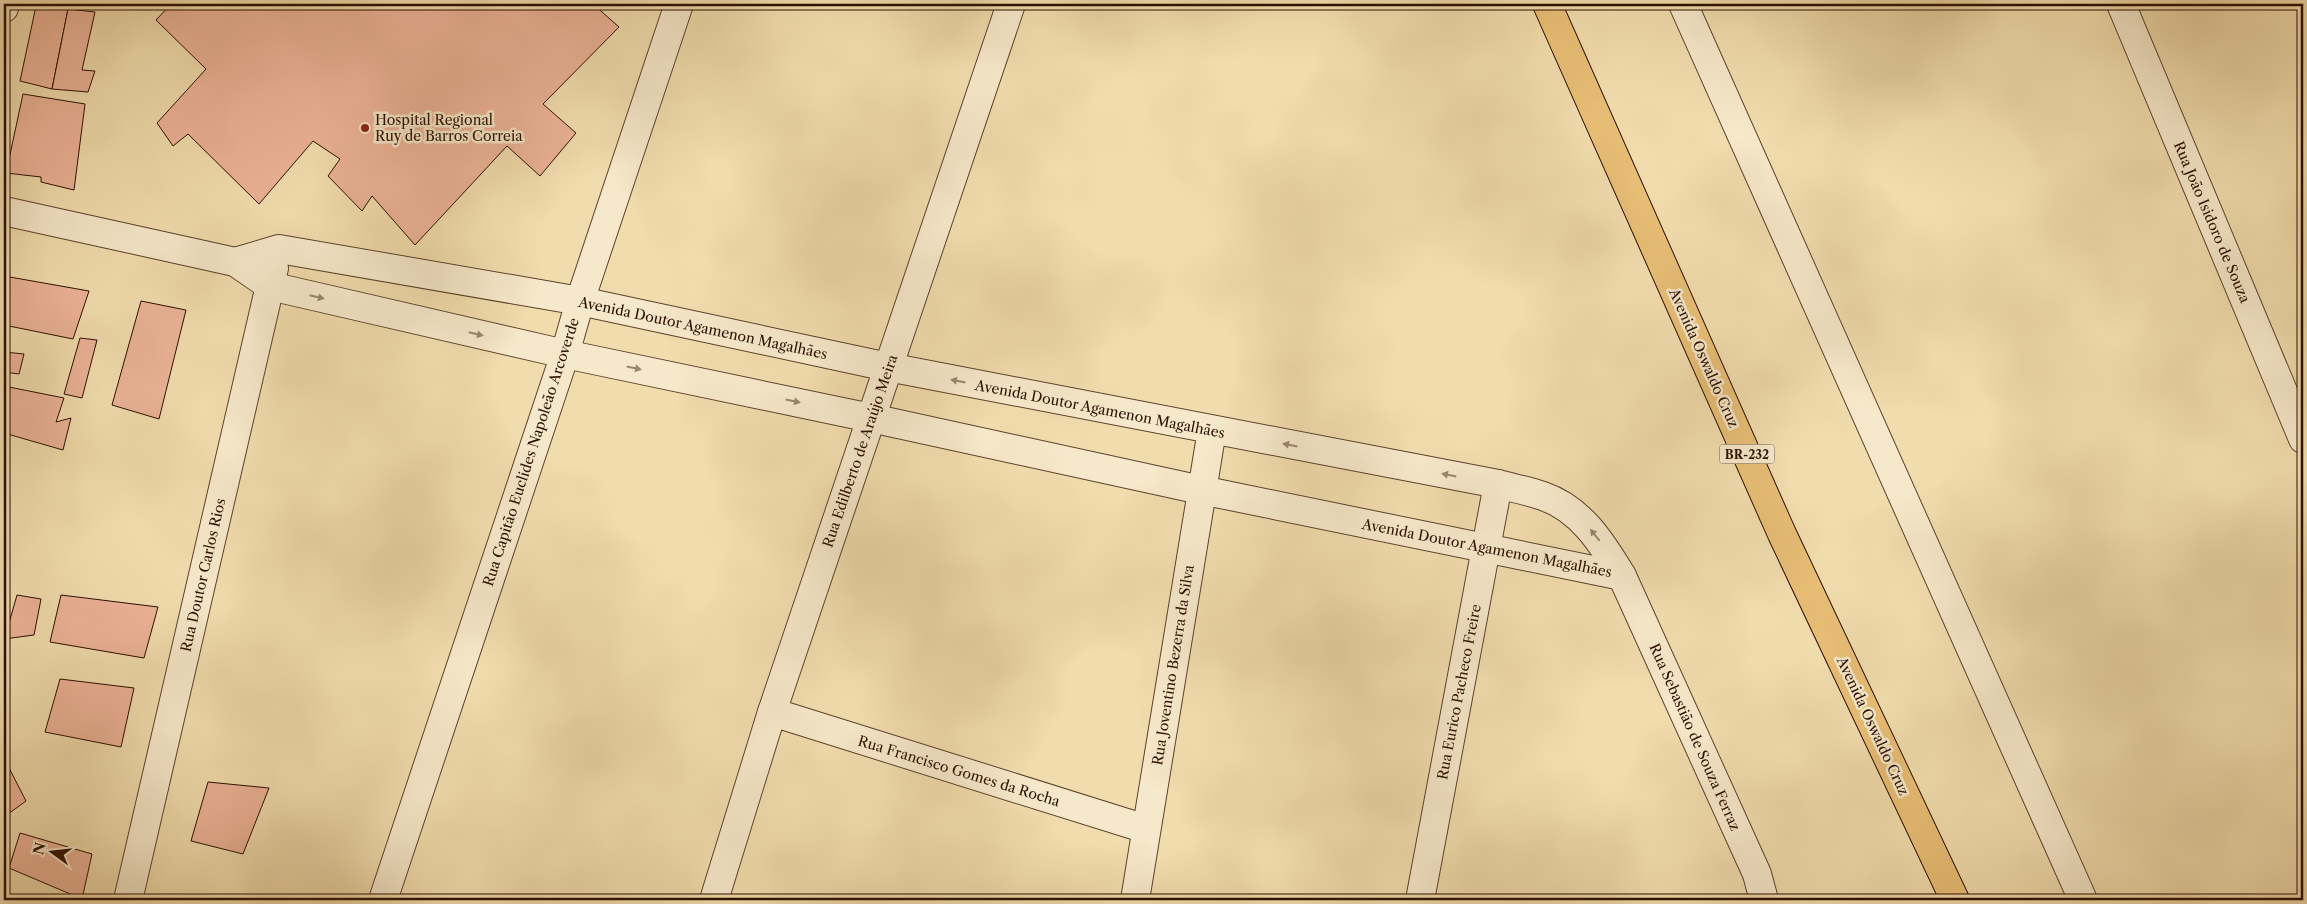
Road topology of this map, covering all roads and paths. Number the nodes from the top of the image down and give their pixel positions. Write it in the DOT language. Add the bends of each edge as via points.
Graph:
graph roads {
  1 [pos="4,4"];
  2 [pos="679,4"];
  3 [pos="1011,4"];
  4 [pos="1548,4"];
  5 [pos="1683,4"];
  6 [pos="2121,4"];
  7 [pos="4,8"];
  8 [pos="4,210"];
  9 [pos="279,249"];
  10 [pos="235,262"];
  11 [pos="270,286"];
  12 [pos="580,301"];
  13 [pos="565,354"];
  14 [pos="888,367"];
  15 [pos="871,418"];
  16 [pos="1212,430"];
  17 [pos="2303,439"];
  18 [pos="1498,484"];
  19 [pos="1201,490"];
  20 [pos="1486,548"];
  21 [pos="1622,576"];
  22 [pos="772,712"];
  23 [pos="1146,829"];
  24 [pos="128,900"];
  25 [pos="383,900"];
  26 [pos="714,900"];
  27 [pos="1135,900"];
  28 [pos="1420,900"];
  29 [pos="1764,900"];
  30 [pos="1955,900"];
  31 [pos="2083,900"];
  1 -- 7 [label="street"];
  2 -- 12 [label="street, Rua Capitão Euclides Napoleão Arcoverde"];
  3 -- 14 [label="street, Rua Edilberto de Araújo Meira"];
  4 -- 30 [label="highway, Avenida Oswaldo Cruz / BR-232" via="1782,534"];
  5 -- 31 [label="street"];
  6 -- 17 [label="street, Rua João Isidoro de Souza"];
  8 -- 10 [label="street, Avenida Doutor Agamenon Magalhães"];
  9 -- 10 [label="street, Avenida Doutor Agamenon Magalhães"];
  9 -- 11 [label="street, Rua Doutor Carlos Rios"];
  9 -- 12 [label="street, Avenida Doutor Agamenon Magalhães"];
  10 -- 11 [label="street, Avenida Doutor Agamenon Magalhães"];
  11 -- 13 [label="street, Avenida Doutor Agamenon Magalhães, one-way"];
  11 -- 24 [label="street, Rua Doutor Carlos Rios"];
  12 -- 13 [label="street, Rua Capitão Euclides Napoleão Arcoverde"];
  12 -- 14 [label="street, Avenida Doutor Agamenon Magalhães"];
  13 -- 15 [label="street, Avenida Doutor Agamenon Magalhães, one-way"];
  13 -- 25 [label="street, Rua Capitão Euclides Napoleão Arcoverde"];
  14 -- 15 [label="street, Rua Edilberto de Araújo Meira"];
  16 -- 14 [label="street, Avenida Doutor Agamenon Magalhães, one-way"];
  15 -- 19 [label="street, Avenida Doutor Agamenon Magalhães"];
  15 -- 22 [label="street, Rua Edilberto de Araújo Meira"];
  18 -- 16 [label="street, Avenida Doutor Agamenon Magalhães, one-way"];
  16 -- 19 [label="street, Rua Joventino Bezerra da Silva"];
  18 -- 20 [label="street, Rua Eurico Pacheco Freire"];
  21 -- 18 [label="street, Avenida Doutor Agamenon Magalhães, one-way" via="1582,518 1544,496"];
  19 -- 20 [label="street, Avenida Doutor Agamenon Magalhães"];
  19 -- 23 [label="street, Rua Joventino Bezerra da Silva"];
  20 -- 21 [label="street, Avenida Doutor Agamenon Magalhães"];
  20 -- 28 [label="street, Rua Eurico Pacheco Freire"];
  21 -- 29 [label="street, Rua Sebastião de Souza Ferraz" via="1757,874"];
  22 -- 23 [label="street, Rua Francisco Gomes da Rocha"];
  22 -- 26 [label="street, Rua Edilberto de Araújo Meira"];
  23 -- 27 [label="street, Rua Joventino Bezerra da Silva"];
}
